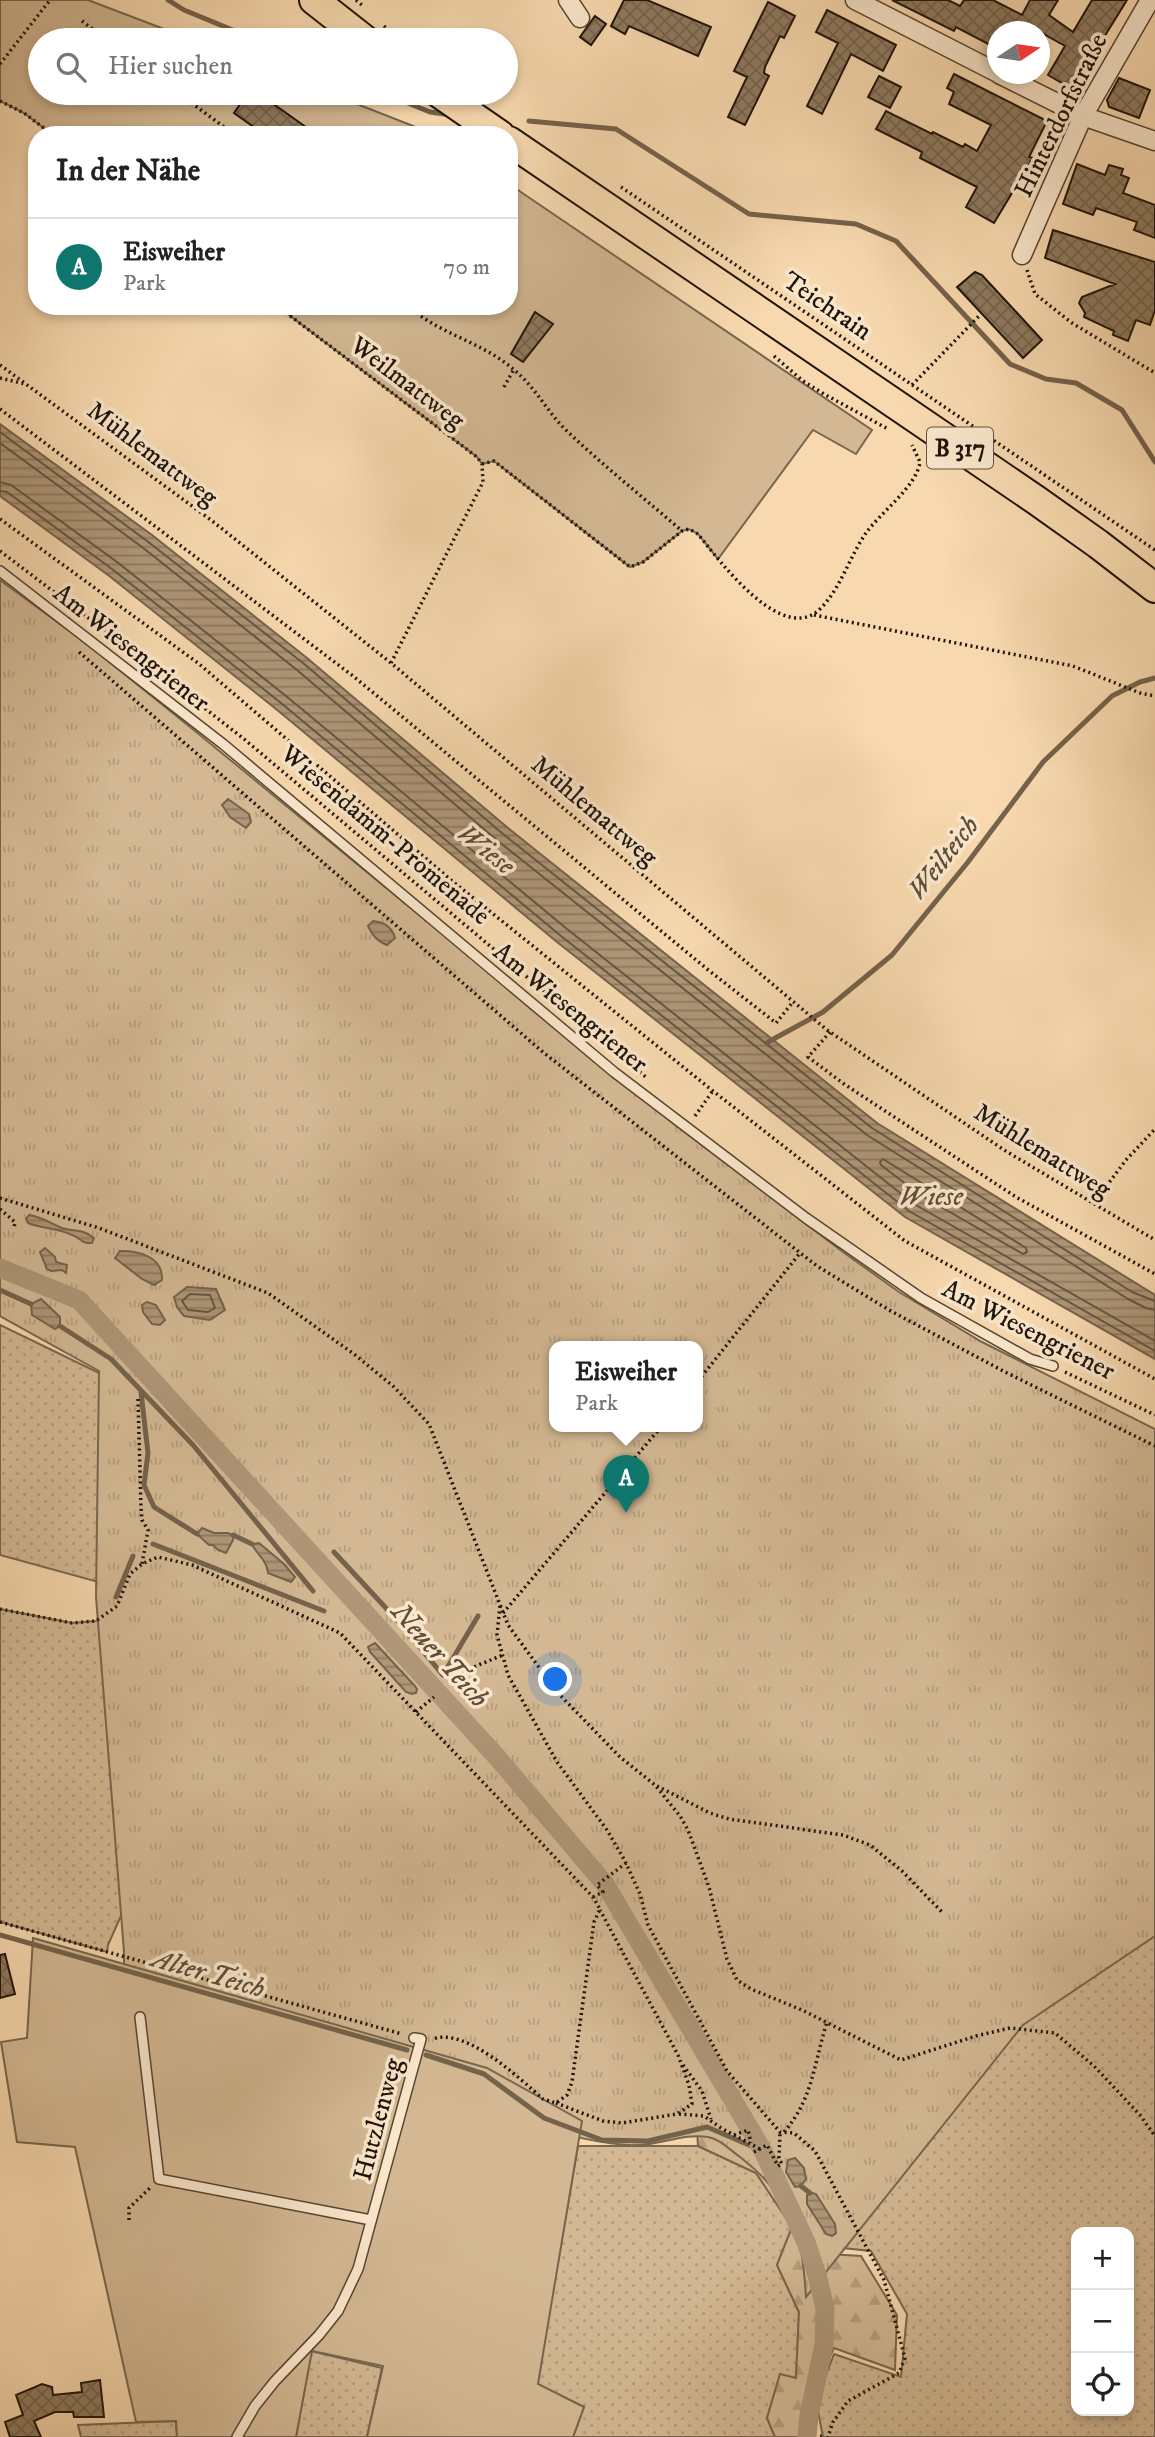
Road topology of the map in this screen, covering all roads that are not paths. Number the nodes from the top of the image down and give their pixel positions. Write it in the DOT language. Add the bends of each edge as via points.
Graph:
graph roads {
  1 [pos="314,0"];
  2 [pos="568,0"];
  3 [pos="1150,0"];
  4 [pos="864,2"];
  5 [pos="580,18"];
  6 [pos="350,28"];
  7 [pos="987,67"];
  8 [pos="1020,84"];
  9 [pos="456,105"];
  10 [pos="1083,116"];
  11 [pos="482,123"];
  12 [pos="1155,141"];
  13 [pos="518,147"];
  14 [pos="1022,255"];
  15 [pos="0,571"];
  16 [pos="1155,588"];
  17 [pos="1052,1366"];
  18 [pos="140,2017"];
  19 [pos="418,2039"];
  20 [pos="371,2220"];
  21 [pos="237,2437"];
  1 -- 6 [label="main road"];
  2 -- 5 [label="street"];
  3 -- 10 [label="street, Hinterdorfstraße"];
  4 -- 7 [label="street"];
  8 -- 10 [label="street"];
  9 -- 11 [label="main road"];
  10 -- 12 [label="street"];
  10 -- 14 [label="street, Hinterdorfstraße"];
  13 -- 16 [label="main road, B 317" via="1036,500"];
  15 -- 17 [label="lane, Am Wiesengriener" via="223,744 614,1072 795,1210 921,1298 1030,1359"];
  18 -- 20 [label="lane" via="159,2179"];
  19 -- 20 [label="lane, Hutzlenweg"];
  20 -- 21 [label="lane, Hutzlenweg" via="358,2269 338,2311 275,2381"];
}
